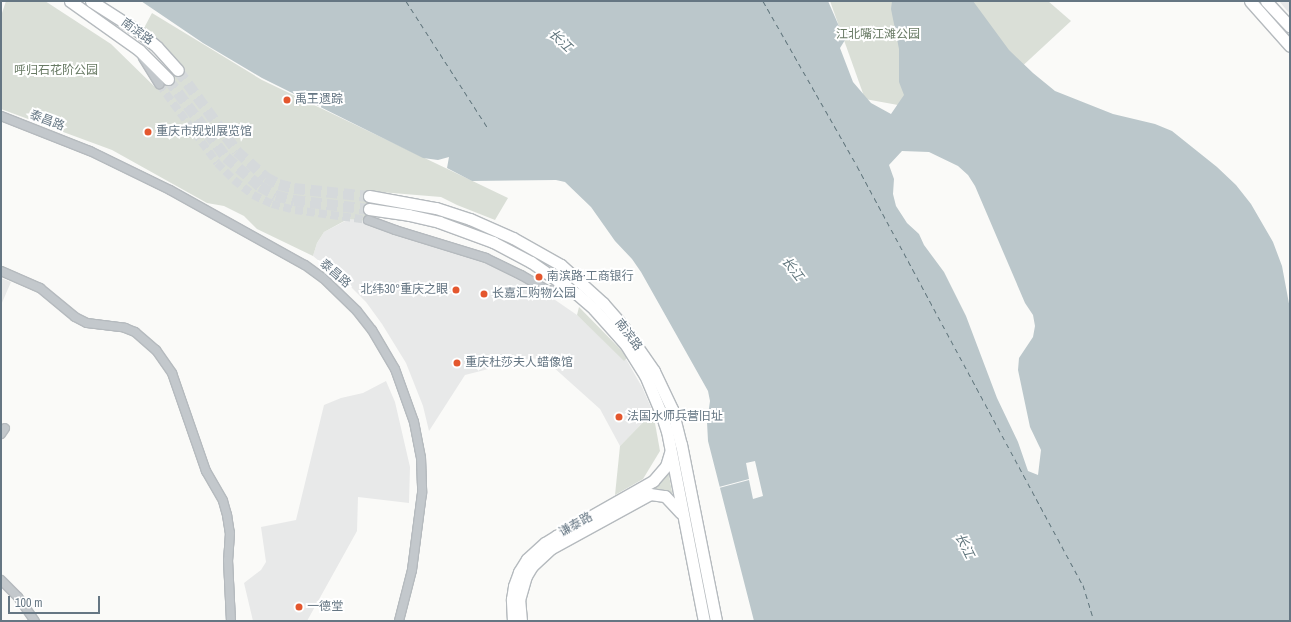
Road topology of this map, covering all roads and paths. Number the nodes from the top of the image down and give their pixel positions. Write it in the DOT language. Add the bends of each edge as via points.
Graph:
graph roads {
  1 [pos="70,1"];
  2 [pos="91,1"];
  3 [pos="1246,1"];
  4 [pos="1266,1"];
  5 [pos="1253,5"];
  6 [pos="1290,27"];
  7 [pos="141,34"];
  8 [pos="1290,46"];
  9 [pos="135,47"];
  10 [pos="178,70"];
  11 [pos="163,81"];
  12 [pos="1,116"];
  13 [pos="369,196"];
  14 [pos="369,209"];
  15 [pos="368,220"];
  16 [pos="1,271"];
  17 [pos="577,294"];
  18 [pos="670,451"];
  19 [pos="682,514"];
  20 [pos="1,580"];
  21 [pos="696,580"];
  22 [pos="35,621"];
  23 [pos="231,621"];
  24 [pos="399,621"];
  25 [pos="513,621"];
  26 [pos="521,621"];
  27 [pos="700,621"];
  28 [pos="704,621"];
  29 [pos="716,621"];
  1 -- 9 [label="main road, 南滨路"];
  2 -- 7 [label="main road, 南滨路"];
  3 -- 5 [label="street"];
  4 -- 6 [label="main road"];
  5 -- 8 [label="main road"];
  7 -- 9 [label="main road" via="140,41"];
  7 -- 10 [label="main road, 南滨路"];
  9 -- 11 [label="main road, 南滨路"];
  12 -- 24 [label="street, 泰昌路" via="90,151 184,197 304,265 323,278 360,315 395,369 414,422 420,458 422,493 412,570"];
  13 -- 29 [label="main road, 南滨路" via="436,208 470,219 513,238 561,265 622,325 654,371 672,409"];
  14 -- 17 [label="main road, 南滨路" via="440,222 493,242 536,265"];
  15 -- 17 [label="street" via="486,258 547,290"];
  16 -- 23 [label="street" via="40,288 75,317 87,323 125,328 135,332 156,350 172,373 206,471 223,501 227,515 230,533 228,560"];
  17 -- 18 [label="main road, 南滨路" via="608,324 636,360 661,413"];
  18 -- 19 [label="main road, 南滨路"];
  18 -- 25 [label="main road, 谦泰路" via="666,466 653,481 556,536 527,559 514,586"];
  19 -- 21 [label="main road, 南滨路"];
  19 -- 26 [label="main road, 谦泰路" via="664,496 650,494 550,549 532,566 526,576 519,600"];
  20 -- 22 [label="street" via="18,597"];
  21 -- 27 [label="main road" via="695,596"];
  21 -- 28 [label="main road, 南滨路"];
}
